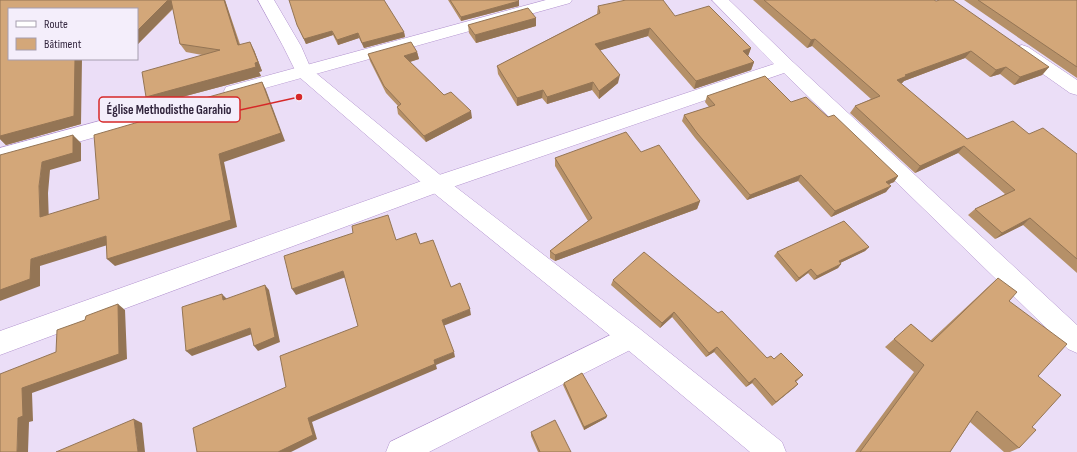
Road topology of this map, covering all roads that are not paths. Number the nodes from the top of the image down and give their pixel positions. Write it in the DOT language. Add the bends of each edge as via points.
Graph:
graph roads {
  1 [pos="266,0"];
  2 [pos="564,0"];
  3 [pos="720,0"];
  4 [pos="1007,40"];
  5 [pos="787,66"];
  6 [pos="304,72"];
  7 [pos="1077,89"];
  8 [pos="0,156"];
  9 [pos="438,184"];
  10 [pos="631,337"];
  11 [pos="1077,341"];
  12 [pos="0,343"];
  13 [pos="400,452"];
  14 [pos="772,452"];
  1 -- 6 [label="street"];
  2 -- 6 [label="street"];
  3 -- 5 [label="street"];
  4 -- 7 [label="street"];
  5 -- 9 [label="street"];
  5 -- 11 [label="street"];
  6 -- 8 [label="street"];
  6 -- 9 [label="street"];
  9 -- 10 [label="street"];
  9 -- 12 [label="street"];
  10 -- 13 [label="street"];
  10 -- 14 [label="street"];
}
